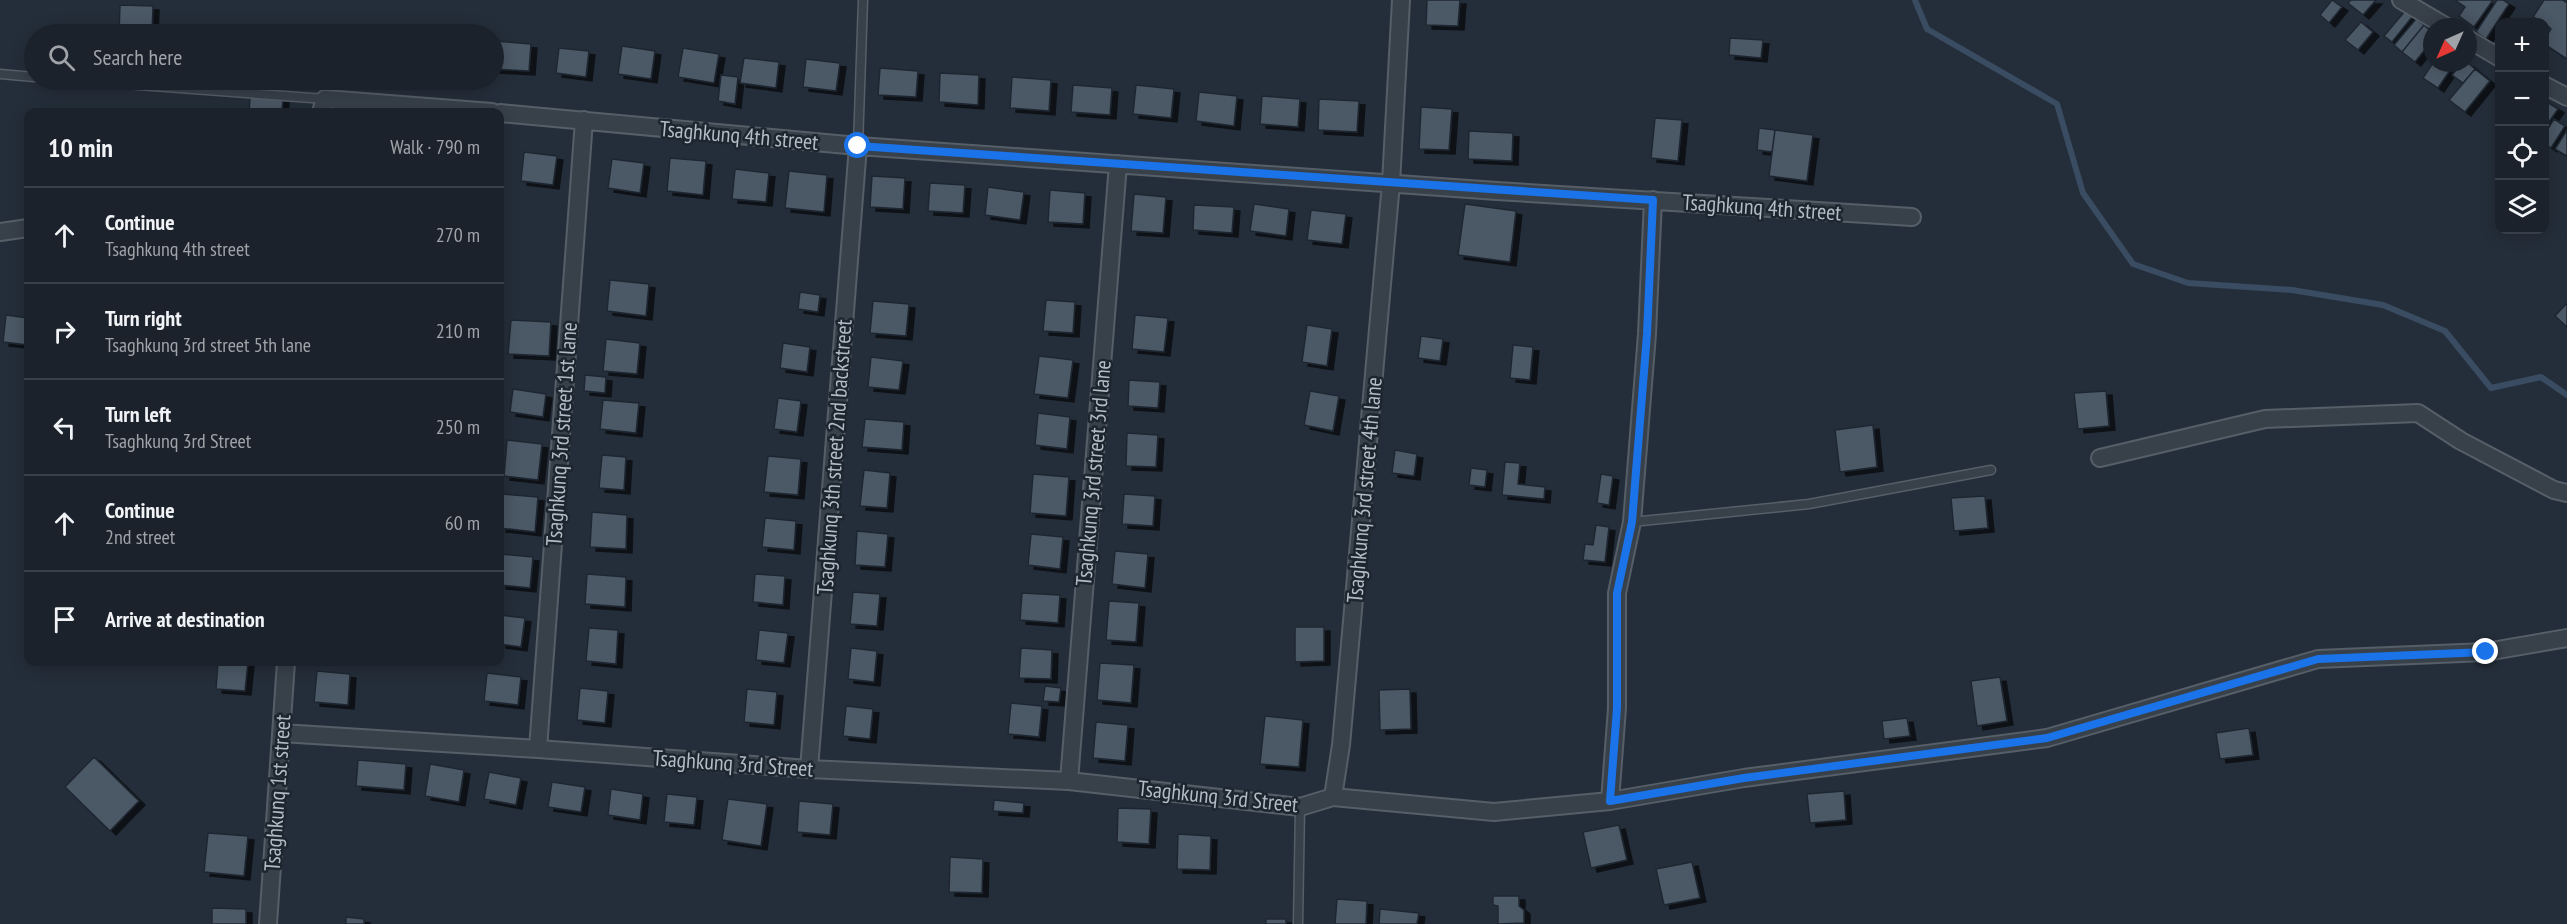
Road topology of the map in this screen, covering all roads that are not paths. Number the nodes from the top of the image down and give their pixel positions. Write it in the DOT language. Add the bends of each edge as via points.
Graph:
graph roads {
  1 [pos="863,0"];
  2 [pos="1401,0"];
  3 [pos="2401,0"];
  4 [pos="2432,18"];
  5 [pos="2477,45"];
  6 [pos="2495,56"];
  7 [pos="0,74"];
  8 [pos="24,75"];
  9 [pos="2549,88"];
  10 [pos="169,90"];
  11 [pos="2567,98"];
  12 [pos="323,106"];
  13 [pos="379,108"];
  14 [pos="504,113"];
  15 [pos="584,120"];
  16 [pos="858,146"];
  17 [pos="1118,164"];
  18 [pos="1391,183"];
  19 [pos="1653,200"];
  20 [pos="1912,217"];
  21 [pos="24,228"];
  22 [pos="0,231"];
  23 [pos="2100,458"];
  24 [pos="1991,470"];
  25 [pos="2567,493"];
  26 [pos="1632,522"];
  27 [pos="2567,638"];
  28 [pos="286,666"];
  29 [pos="280,733"];
  30 [pos="538,749"];
  31 [pos="809,769"];
  32 [pos="1069,781"];
  33 [pos="1333,797"];
  34 [pos="1610,801"];
  35 [pos="1300,807"];
  36 [pos="268,924"];
  37 [pos="1298,924"];
  1 -- 16 [label="lane"];
  2 -- 18 [label="street, Tsaghkunq 3rd street 4th lane"];
  3 -- 4 [label="street"];
  5 -- 6 [label="street"];
  7 -- 8 [label="lane"];
  9 -- 11 [label="street"];
  10 -- 12 [label="lane"];
  12 -- 13 [label="street"];
  14 -- 15 [label="street, Tsaghkunq 4th street"];
  15 -- 16 [label="street, Tsaghkunq 4th street"];
  15 -- 30 [label="street, Tsaghkunq 3rd street 1st lane"];
  16 -- 17 [label="street, Tsaghkunq 4th street"];
  16 -- 31 [label="street, Tsaghkunq 3th street 2nd backstreet"];
  17 -- 18 [label="street, Tsaghkunq 4th street"];
  17 -- 32 [label="street, Tsaghkunq 3rd street 3rd lane"];
  18 -- 19 [label="street, Tsaghkunq 4th street"];
  18 -- 33 [label="street, Tsaghkunq 3rd street 4th lane" via="1341,745"];
  19 -- 20 [label="street, Tsaghkunq 4th street"];
  19 -- 26 [label="street"];
  21 -- 22 [label="street"];
  23 -- 25 [label="street" via="2265,419 2418,412 2461,441 2554,490"];
  24 -- 26 [label="lane" via="1809,504"];
  26 -- 34 [label="street" via="1617,593 1617,708"];
  27 -- 34 [label="street, Tsaghkunq 3rd Street" via="2486,652 2318,659 2047,738 1744,778"];
  28 -- 29 [label="street, Tsaghkunq 1st street"];
  29 -- 30 [label="street, Tsaghkunq 3rd Street"];
  29 -- 36 [label="street, Tsaghkunq 1st street"];
  30 -- 31 [label="street, Tsaghkunq 3rd Street"];
  31 -- 32 [label="street, Tsaghkunq 3rd Street"];
  32 -- 35 [label="street, Tsaghkunq 3rd Street"];
  33 -- 34 [label="street, Tsaghkunq 3rd Street" via="1494,812"];
  33 -- 35 [label="street, Tsaghkunq 3rd Street"];
  35 -- 37 [label="lane"];
}
